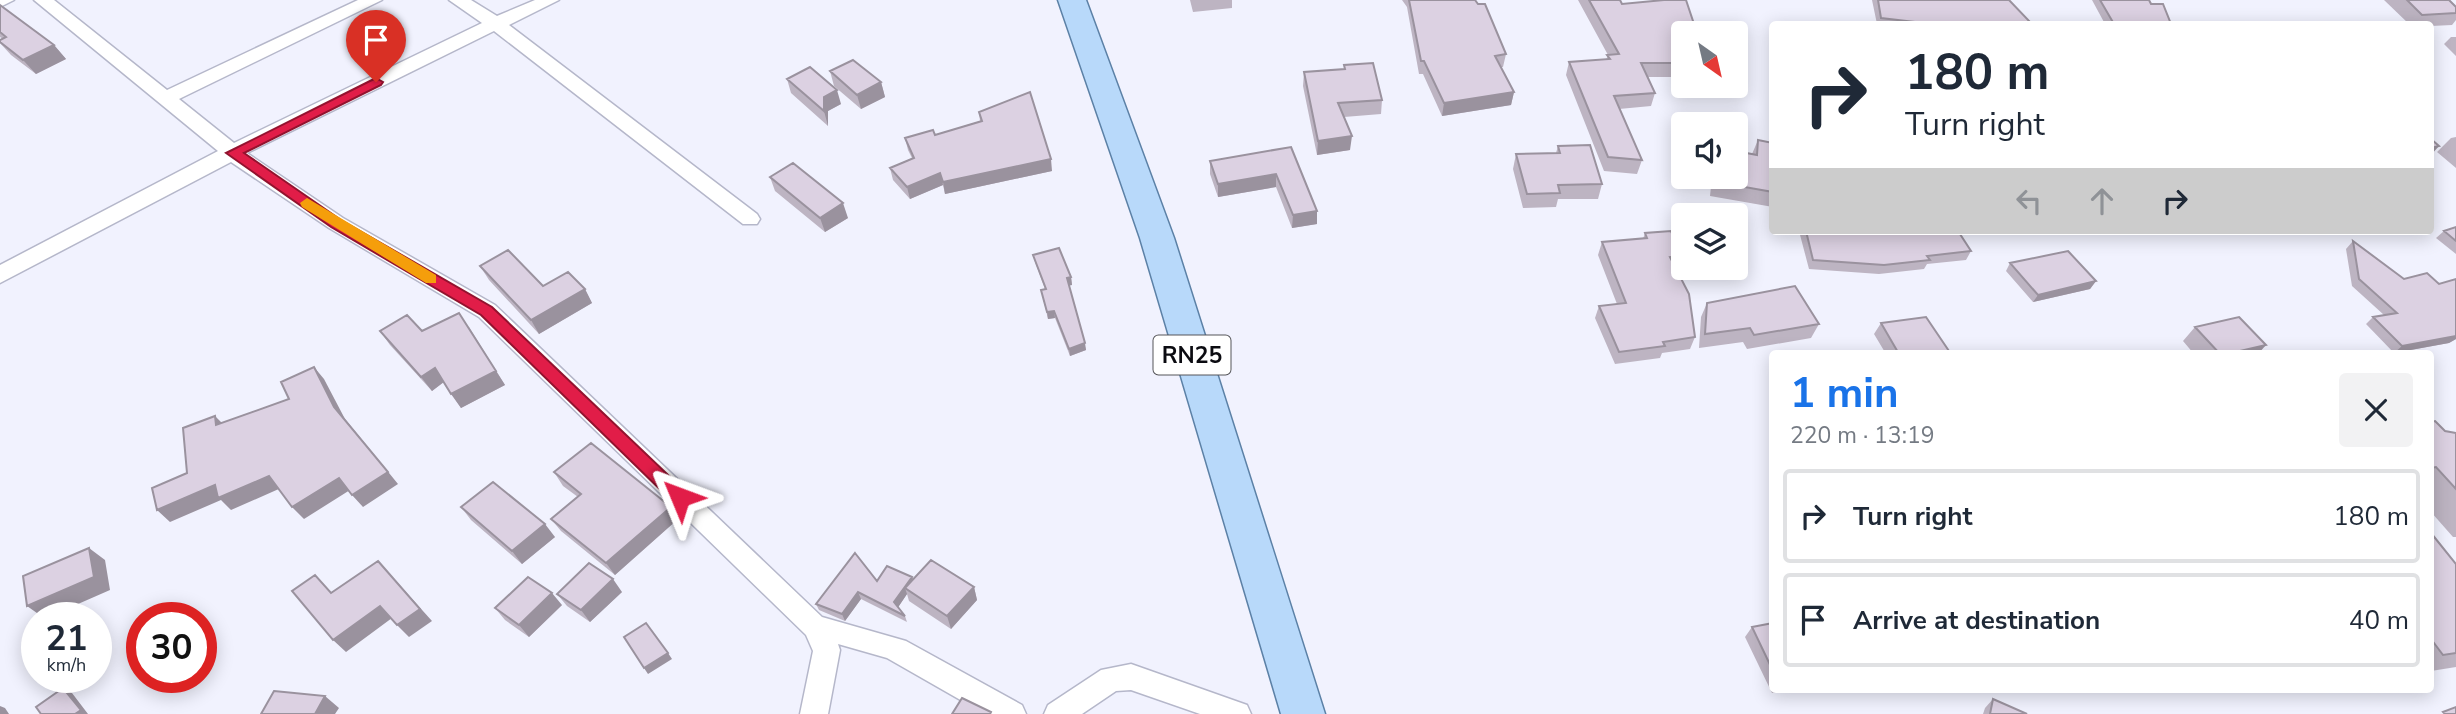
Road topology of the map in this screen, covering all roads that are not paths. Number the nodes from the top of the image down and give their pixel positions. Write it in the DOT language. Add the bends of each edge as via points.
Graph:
graph roads {
  1 [pos="43,0"];
  2 [pos="373,0"];
  3 [pos="458,0"];
  4 [pos="550,0"];
  5 [pos="1072,0"];
  6 [pos="495,23"];
  7 [pos="165,98"];
  8 [pos="233,153"];
  9 [pos="750,219"];
  10 [pos="0,275"];
  11 [pos="815,627"];
  12 [pos="814,714"];
  13 [pos="1012,714"];
  14 [pos="1058,714"];
  15 [pos="1237,714"];
  16 [pos="1303,714"];
  1 -- 7 [label="street"];
  2 -- 7 [label="street"];
  3 -- 6 [label="street"];
  4 -- 6 [label="street"];
  5 -- 16 [label="main road, RN25" via="1157,238"];
  6 -- 8 [label="street"];
  6 -- 9 [label="street"];
  7 -- 8 [label="street"];
  8 -- 10 [label="street"];
  8 -- 11 [label="street" via="336,223 487,311"];
  11 -- 12 [label="street" via="827,650"];
  11 -- 13 [label="street" via="906,654"];
  14 -- 15 [label="street" via="1111,680 1130,677"];
}
